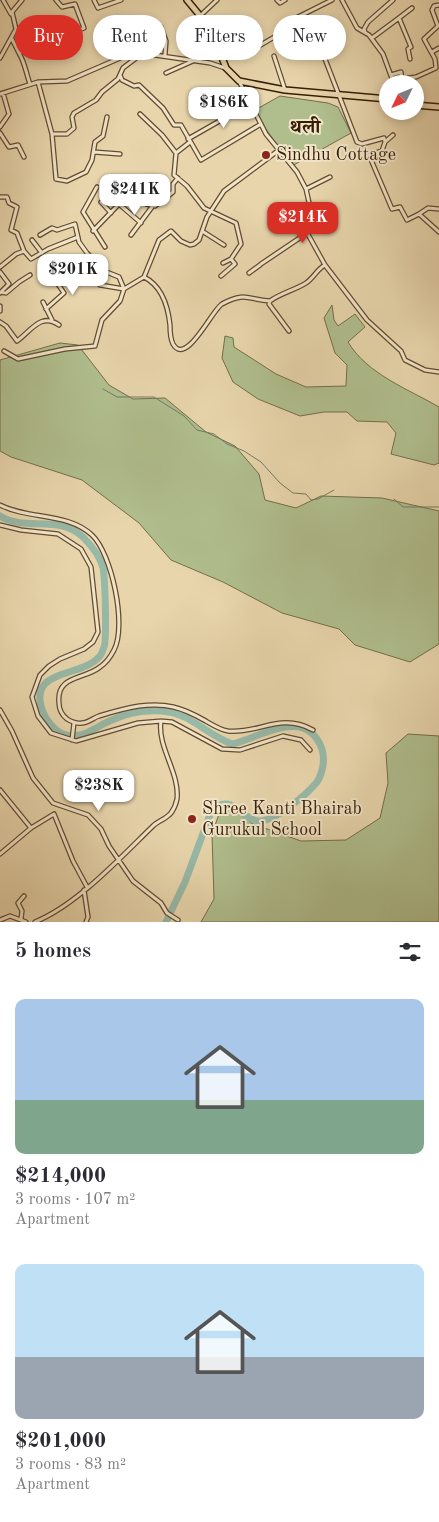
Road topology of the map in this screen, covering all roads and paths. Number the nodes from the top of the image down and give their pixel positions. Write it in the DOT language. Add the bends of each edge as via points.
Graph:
graph roads {
  1 [pos="3,0"];
  2 [pos="22,0"];
  3 [pos="56,0"];
  4 [pos="94,0"];
  5 [pos="121,0"];
  6 [pos="187,0"];
  7 [pos="218,0"];
  8 [pos="277,0"];
  9 [pos="285,0"];
  10 [pos="342,0"];
  11 [pos="393,0"];
  12 [pos="329,1"];
  13 [pos="439,5"];
  14 [pos="412,8"];
  15 [pos="12,14"];
  16 [pos="79,15"];
  17 [pos="199,15"];
  18 [pos="201,15"];
  19 [pos="399,18"];
  20 [pos="365,32"];
  21 [pos="372,38"];
  22 [pos="12,40"];
  23 [pos="263,44"];
  24 [pos="15,46"];
  25 [pos="439,48"];
  26 [pos="432,52"];
  27 [pos="166,55"];
  28 [pos="0,58"];
  29 [pos="23,60"];
  30 [pos="115,60"];
  31 [pos="134,60"];
  32 [pos="223,60"];
  33 [pos="275,60"];
  34 [pos="325,60"];
  35 [pos="410,60"];
  36 [pos="194,61"];
  37 [pos="226,68"];
  38 [pos="437,70"];
  39 [pos="166,73"];
  40 [pos="120,75"];
  41 [pos="391,75"];
  42 [pos="401,75"];
  43 [pos="422,75"];
  44 [pos="239,81"];
  45 [pos="38,82"];
  46 [pos="30,84"];
  47 [pos="286,90"];
  48 [pos="2,93"];
  49 [pos="338,95"];
  50 [pos="379,98"];
  51 [pos="251,103"];
  52 [pos="424,106"];
  53 [pos="439,107"];
  54 [pos="140,114"];
  55 [pos="107,117"];
  56 [pos="260,124"];
  57 [pos="0,127"];
  58 [pos="0,133"];
  59 [pos="52,134"];
  60 [pos="393,134"];
  61 [pos="189,140"];
  62 [pos="385,142"];
  63 [pos="279,150"];
  64 [pos="94,152"];
  65 [pos="176,153"];
  66 [pos="120,154"];
  67 [pos="24,158"];
  68 [pos="330,177"];
  69 [pos="178,178"];
  70 [pos="97,187"];
  71 [pos="306,189"];
  72 [pos="0,197"];
  73 [pos="100,202"];
  74 [pos="146,204"];
  75 [pos="152,206"];
  76 [pos="439,209"];
  77 [pos="211,211"];
  78 [pos="110,213"];
  79 [pos="420,214"];
  80 [pos="141,223"];
  81 [pos="93,231"];
  82 [pos="202,231"];
  83 [pos="439,232"];
  84 [pos="307,233"];
  85 [pos="40,235"];
  86 [pos="131,235"];
  87 [pos="78,237"];
  88 [pos="32,240"];
  89 [pos="224,245"];
  90 [pos="105,247"];
  91 [pos="24,251"];
  92 [pos="42,253"];
  93 [pos="230,259"];
  94 [pos="223,263"];
  95 [pos="326,265"];
  96 [pos="0,267"];
  97 [pos="0,272"];
  98 [pos="249,273"];
  99 [pos="30,276"];
  100 [pos="221,276"];
  101 [pos="53,277"];
  102 [pos="144,277"];
  103 [pos="89,282"];
  104 [pos="59,286"];
  105 [pos="100,286"];
  106 [pos="124,289"];
  107 [pos="1,292"];
  108 [pos="270,301"];
  109 [pos="43,302"];
  110 [pos="0,306"];
  111 [pos="46,309"];
  112 [pos="0,311"];
  113 [pos="52,320"];
  114 [pos="0,322"];
  115 [pos="59,325"];
  116 [pos="289,331"];
  117 [pos="4,350"];
  118 [pos="439,372"];
  119 [pos="0,505"];
  120 [pos="0,525"];
  121 [pos="0,710"];
  122 [pos="161,721"];
  123 [pos="74,724"];
  124 [pos="312,730"];
  125 [pos="72,740"];
  126 [pos="310,750"];
  127 [pos="0,790"];
  128 [pos="55,805"];
  129 [pos="54,814"];
  130 [pos="31,828"];
  131 [pos="0,854"];
  132 [pos="118,860"];
  133 [pos="85,888"];
  134 [pos="24,896"];
  135 [pos="21,919"];
  136 [pos="177,919"];
  137 [pos="0,920"];
  138 [pos="26,922"];
  139 [pos="35,922"];
  140 [pos="86,922"];
  1 -- 15 [label="street"];
  2 -- 15 [label="street"];
  3 -- 16 [label="street" via="62,6 75,4"];
  4 -- 5 [label="street" via="98,8"];
  6 -- 17 [label="main road"];
  7 -- 18 [label="street"];
  8 -- 9 [label="street" via="280,3"];
  10 -- 20 [label="street" via="357,28"];
  11 -- 20 [label="street" via="368,22"];
  12 -- 23 [label="street" via="294,19"];
  13 -- 26 [label="street" via="432,10 438,26 424,39"];
  14 -- 19 [label="street"];
  15 -- 22 [label="street" via="17,27"];
  19 -- 21 [label="street"];
  19 -- 35 [label="street" via="411,47 408,49"];
  20 -- 21 [label="street"];
  21 -- 41 [label="street"];
  22 -- 24 [label="street"];
  22 -- 28 [label="street"];
  25 -- 26 [label="street"];
  26 -- 38 [label="street"];
  27 -- 36 [label="street"];
  29 -- 46 [label="street"];
  30 -- 45 [label="street" via="67,81"];
  31 -- 40 [label="street"];
  32 -- 37 [label="main road"];
  33 -- 47 [label="street"];
  34 -- 49 [label="street"];
  36 -- 37 [label="street"];
  36 -- 39 [label="street"];
  37 -- 44 [label="main road"];
  38 -- 43 [label="street"];
  40 -- 59 [label="street" via="96,100 74,114 71,132 62,136"];
  40 -- 61 [label="street" via="122,80 144,88 174,125 181,125"];
  41 -- 42 [label="street" via="401,72"];
  44 -- 47 [label="main road"];
  44 -- 51 [label="street"];
  45 -- 46 [label="street"];
  45 -- 59 [label="street"];
  46 -- 48 [label="street"];
  47 -- 49 [label="main road"];
  48 -- 57 [label="street" via="9,114"];
  49 -- 50 [label="main road"];
  49 -- 62 [label="street" via="357,142 362,144 384,138"];
  51 -- 56 [label="street"];
  51 -- 61 [label="street"];
  52 -- 53 [label="main road"];
  54 -- 65 [label="street"];
  55 -- 64 [label="street" via="103,136 95,142"];
  56 -- 61 [label="street" via="201,160"];
  56 -- 63 [label="street"];
  58 -- 67 [label="street" via="9,147 18,145"];
  59 -- 64 [label="street" via="54,176 57,180 81,176 89,168"];
  60 -- 62 [label="street"];
  61 -- 65 [label="street"];
  62 -- 79 [label="street" via="382,152 369,155 392,209 400,207 407,220"];
  63 -- 71 [label="street"];
  63 -- 77 [label="street" via="224,191"];
  64 -- 66 [label="street"];
  65 -- 69 [label="street" via="173,167"];
  68 -- 71 [label="street"];
  69 -- 75 [label="street" via="173,184 173,192"];
  69 -- 77 [label="street" via="198,202"];
  70 -- 81 [label="street" via="83,212"];
  71 -- 84 [label="street" via="310,208 305,226"];
  72 -- 91 [label="street" via="7,197 8,203 17,207 11,230 17,233"];
  73 -- 78 [label="street"];
  74 -- 75 [label="street"];
  75 -- 80 [label="street"];
  76 -- 79 [label="street" via="428,208"];
  77 -- 82 [label="street"];
  77 -- 93 [label="street" via="230,219 239,229 241,244"];
  78 -- 80 [label="street" via="119,204"];
  78 -- 81 [label="street"];
  79 -- 83 [label="street"];
  80 -- 86 [label="street"];
  81 -- 90 [label="street"];
  82 -- 89 [label="street"];
  82 -- 102 [label="street" via="199,240 190,245 171,231 162,237"];
  84 -- 95 [label="street"];
  84 -- 98 [label="street"];
  85 -- 87 [label="street" via="73,223"];
  87 -- 92 [label="street"];
  87 -- 106 [label="street" via="87,254 104,271 119,277"];
  88 -- 92 [label="street"];
  91 -- 92 [label="street" via="32,260"];
  91 -- 96 [label="street"];
  93 -- 94 [label="street"];
  93 -- 100 [label="street" via="235,264"];
  95 -- 108 [label="street" via="319,269 317,276"];
  95 -- 118 [label="street" via="367,320 401,352 405,360 425,370"];
  97 -- 107 [label="street" via="9,282"];
  99 -- 107 [label="street" via="6,293"];
  101 -- 104 [label="street"];
  102 -- 106 [label="street"];
  102 -- 108 [label="street" via="159,288 168,313 172,343 177,348 193,344 221,304 248,296"];
  103 -- 104 [label="street" via="82,270"];
  104 -- 111 [label="street" via="64,293"];
  105 -- 106 [label="street"];
  106 -- 117 [label="street" via="120,301 102,320 97,343 92,348 65,348 18,359"];
  108 -- 116 [label="street" via="272,310"];
  109 -- 111 [label="street"];
  110 -- 112 [label="street"];
  111 -- 113 [label="street"];
  113 -- 114 [label="street" via="41,320 17,341"];
  113 -- 115 [label="street"];
  119 -- 123 [label="street" via="16,512 60,519 82,529 96,540 110,565 118,614 118,639 100,668 71,679 60,690 60,711"];
  120 -- 125 [label="street" via="58,534 81,549 91,567 98,632 84,649 49,666 40,675 32,697 45,728 60,738"];
  121 -- 128 [label="street" via="33,778"];
  122 -- 125 [label="street" via="138,723 88,739"];
  122 -- 126 [label="street" via="172,722 222,749 240,750 283,736 301,740"];
  122 -- 132 [label="street" via="162,738 177,787 176,802 170,814 156,823"];
  123 -- 124 [label="street" via="137,707 164,705 181,708 226,731 246,731 279,722 299,723"];
  123 -- 125 [label="street"];
  127 -- 130 [label="street"];
  128 -- 129 [label="street"];
  128 -- 132 [label="street" via="88,815"];
  129 -- 130 [label="street"];
  129 -- 133 [label="street"];
  130 -- 131 [label="street"];
  132 -- 133 [label="street"];
  132 -- 136 [label="street" via="137,885"];
  133 -- 139 [label="street" via="59,909"];
  133 -- 140 [label="street"];
  134 -- 135 [label="street" via="18,903"];
  135 -- 137 [label="street" via="10,916"];
  135 -- 138 [label="street"];
}
